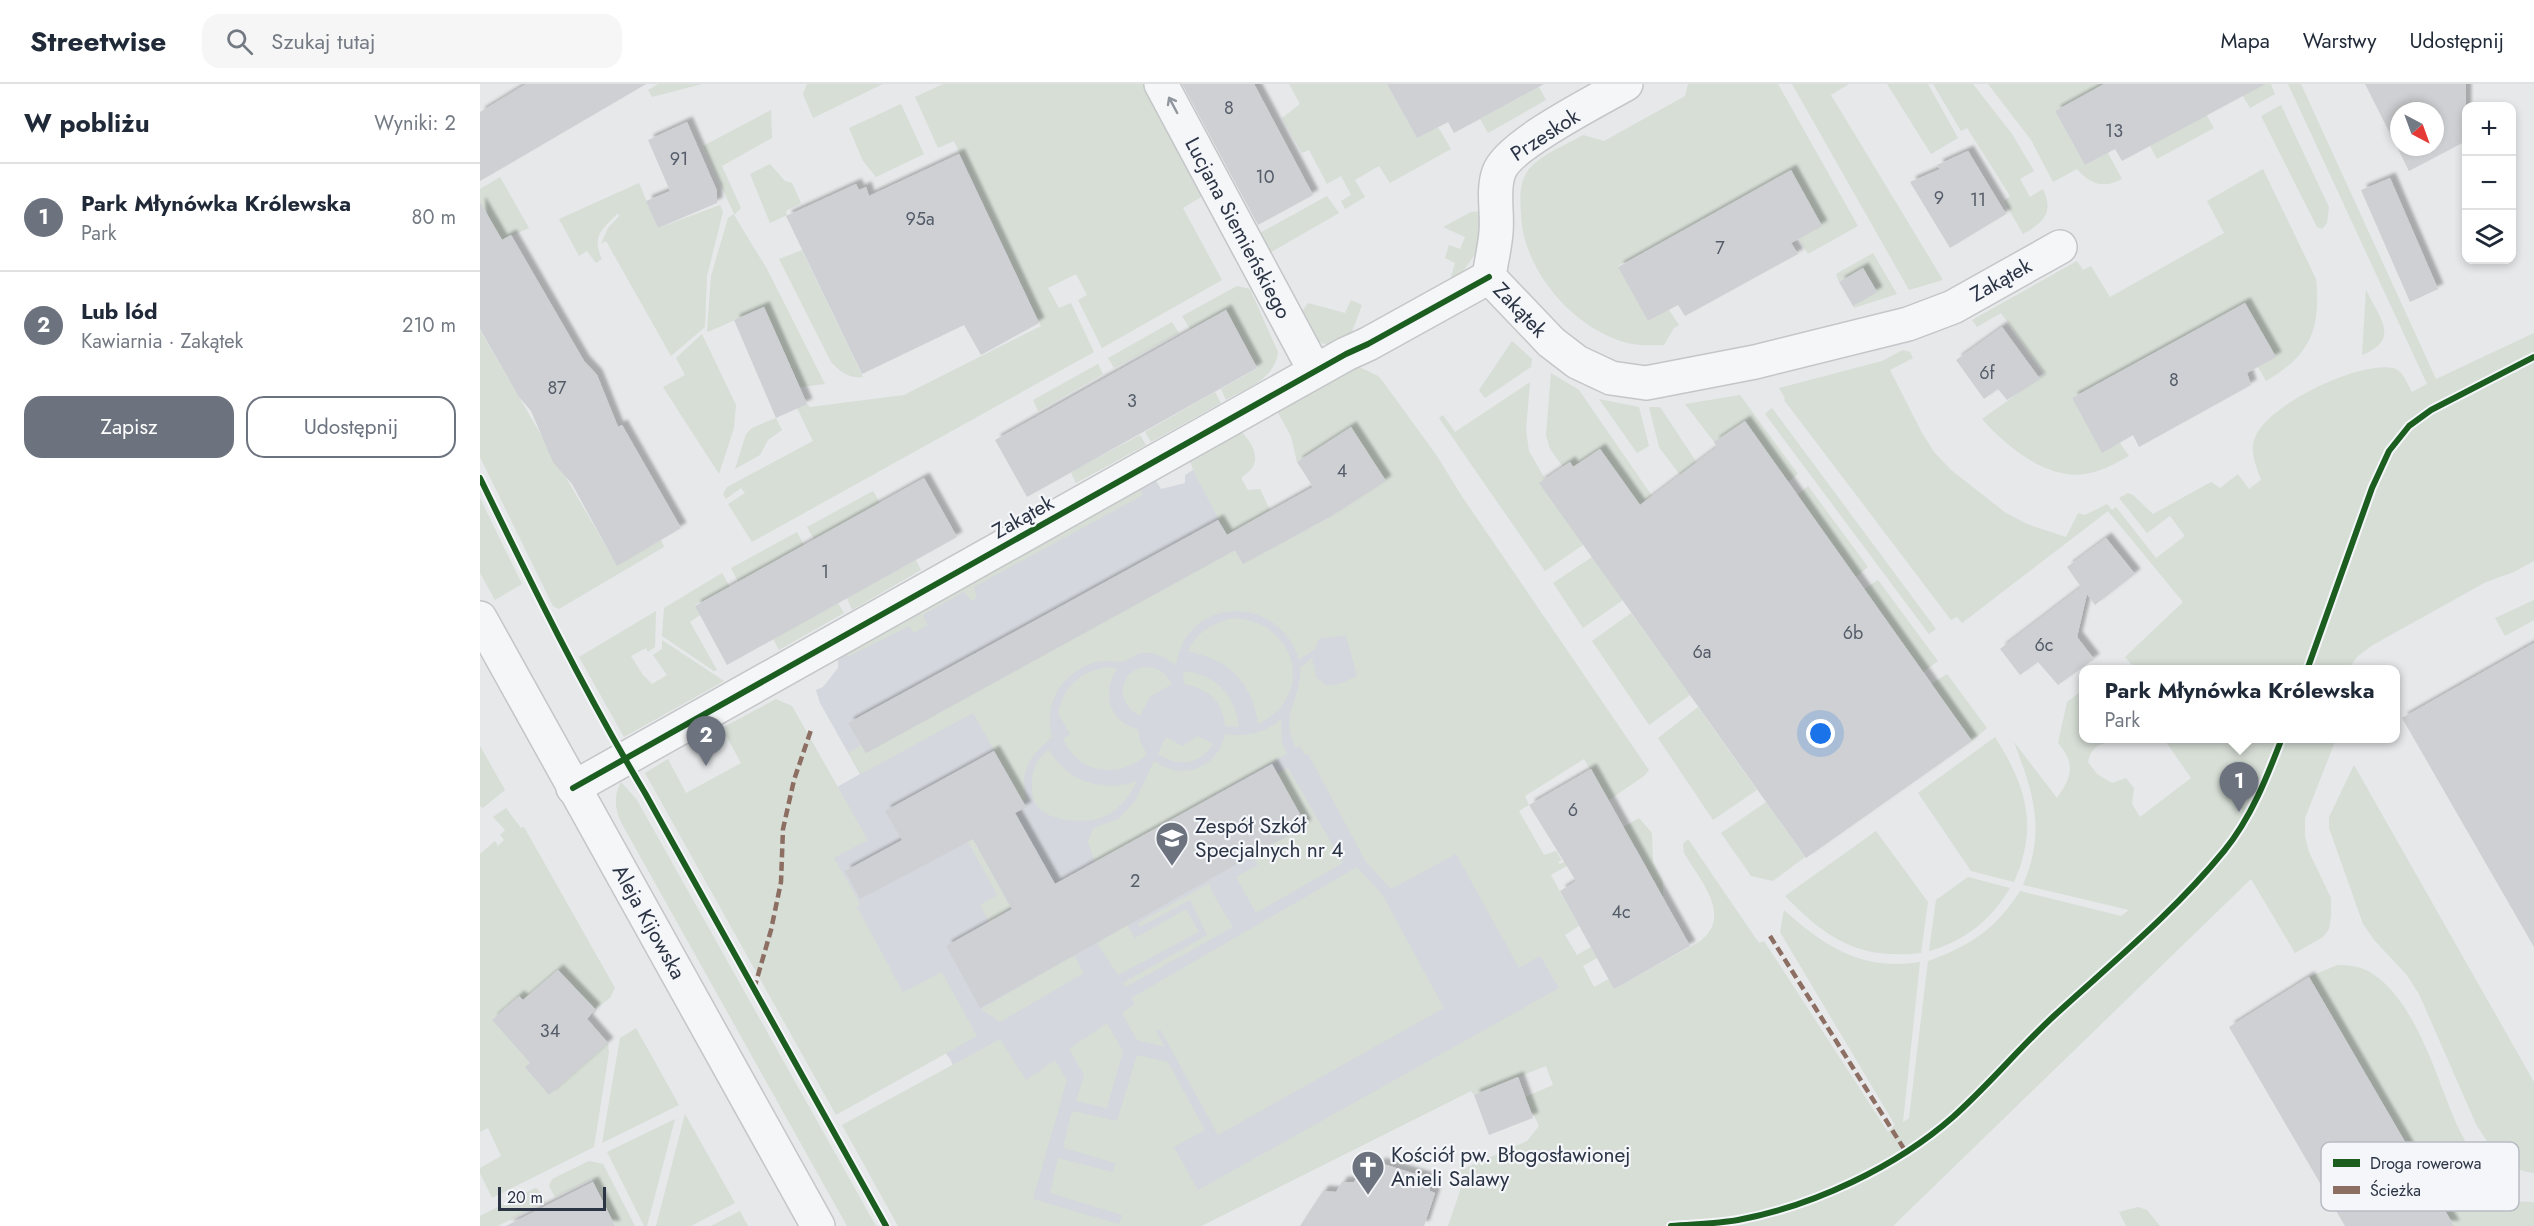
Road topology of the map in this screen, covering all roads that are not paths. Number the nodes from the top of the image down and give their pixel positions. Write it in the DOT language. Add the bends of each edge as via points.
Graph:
graph roads {
  1 [pos="1161,84"];
  2 [pos="1626,84"];
  3 [pos="2060,247"];
  4 [pos="1489,277"];
  5 [pos="1315,371"];
  6 [pos="480,618"];
  7 [pos="573,788"];
  8 [pos="818,1226"];
  5 -- 1 [label="street, Lucjana Siemieńskiego, one-way"];
  2 -- 4 [label="street, Przeskok" via="1526,142 1506,159 1498,174"];
  3 -- 4 [label="street, Zakątek" via="1953,307 1908,324 1755,363 1646,383 1611,378 1577,362 1551,342"];
  4 -- 5 [label="street, Zakątek"];
  5 -- 7 [label="street, Zakątek"];
  6 -- 7 [label="street, Aleja Kijowska"];
  7 -- 8 [label="street, Aleja Kijowska"];
}
